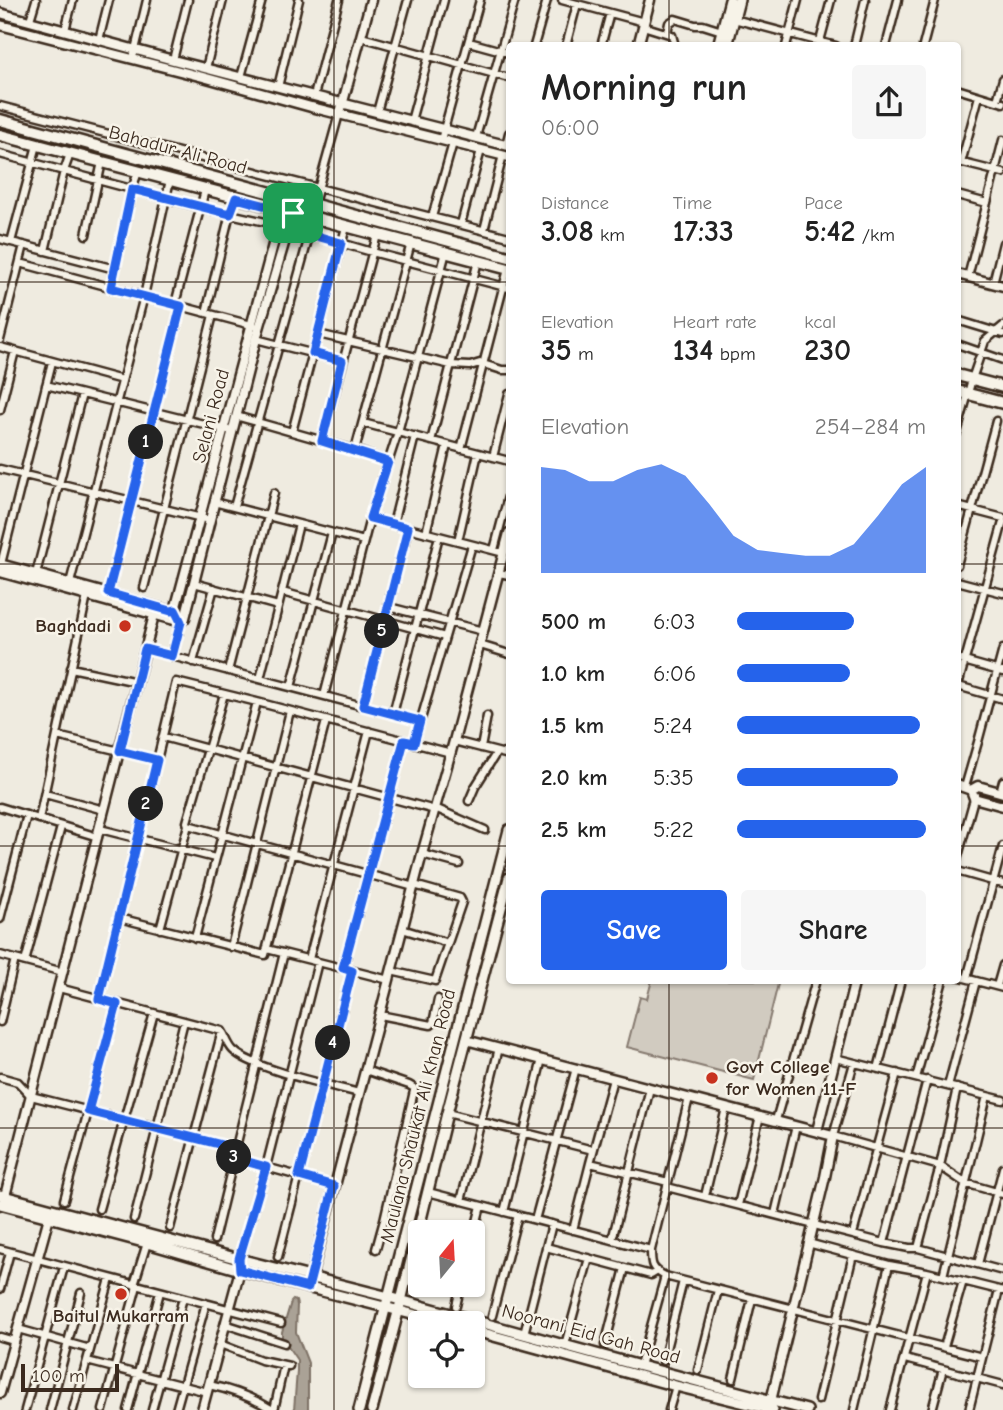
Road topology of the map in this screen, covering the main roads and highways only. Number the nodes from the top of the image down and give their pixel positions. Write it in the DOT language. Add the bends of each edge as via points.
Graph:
graph roads {
  1 [pos="730,0"];
  2 [pos="739,0"];
  3 [pos="719,42"];
  4 [pos="728,42"];
  5 [pos="0,120"];
  6 [pos="0,135"];
  7 [pos="506,256"];
  8 [pos="506,268"];
  9 [pos="961,377"];
  10 [pos="1003,387"];
  11 [pos="963,392"];
  12 [pos="1003,402"];
  13 [pos="506,842"];
  14 [pos="506,889"];
  15 [pos="2,1199"];
  16 [pos="309,1283"];
  17 [pos="388,1302"];
  18 [pos="400,1305"];
  19 [pos="416,1311"];
  20 [pos="485,1334"];
  21 [pos="771,1407"];
  22 [pos="359,1410"];
  23 [pos="372,1410"];
  24 [pos="807,1410"];
  1 -- 3 [label="main road"];
  2 -- 4 [label="main road"];
  5 -- 7 [label="main road, Bahadur Ali Road"];
  6 -- 8 [label="main road, Bahadur Ali Road"];
  9 -- 10 [label="main road"];
  11 -- 12 [label="main road"];
  13 -- 17 [label="main road, Maulana Shaukat Ali Khan Road"];
  14 -- 18 [label="main road, Maulana Shaukat Ali Khan Road"];
  15 -- 16 [label="main road, Noorani Eid Gah Road" via="239,1259"];
  15 -- 16 [label="main road, Noorani Eid Gah Road" via="48,1217 240,1270"];
  16 -- 17 [label="main road, Noorani Eid Gah Road"];
  17 -- 18 [label="main road, Noorani Eid Gah Road"];
  17 -- 22 [label="main road, Maulana Shaukat Ali Khan Road"];
  18 -- 19 [label="main road, Noorani Eid Gah Road"];
  18 -- 21 [label="main road, Noorani Eid Gah Road" via="565,1345"];
  18 -- 23 [label="main road, Maulana Shaukat Ali Khan Road"];
  20 -- 21 [label="main road, Noorani Eid Gah Road"];
  21 -- 24 [label="main road, Noorani Eid Gah Road"];
}
